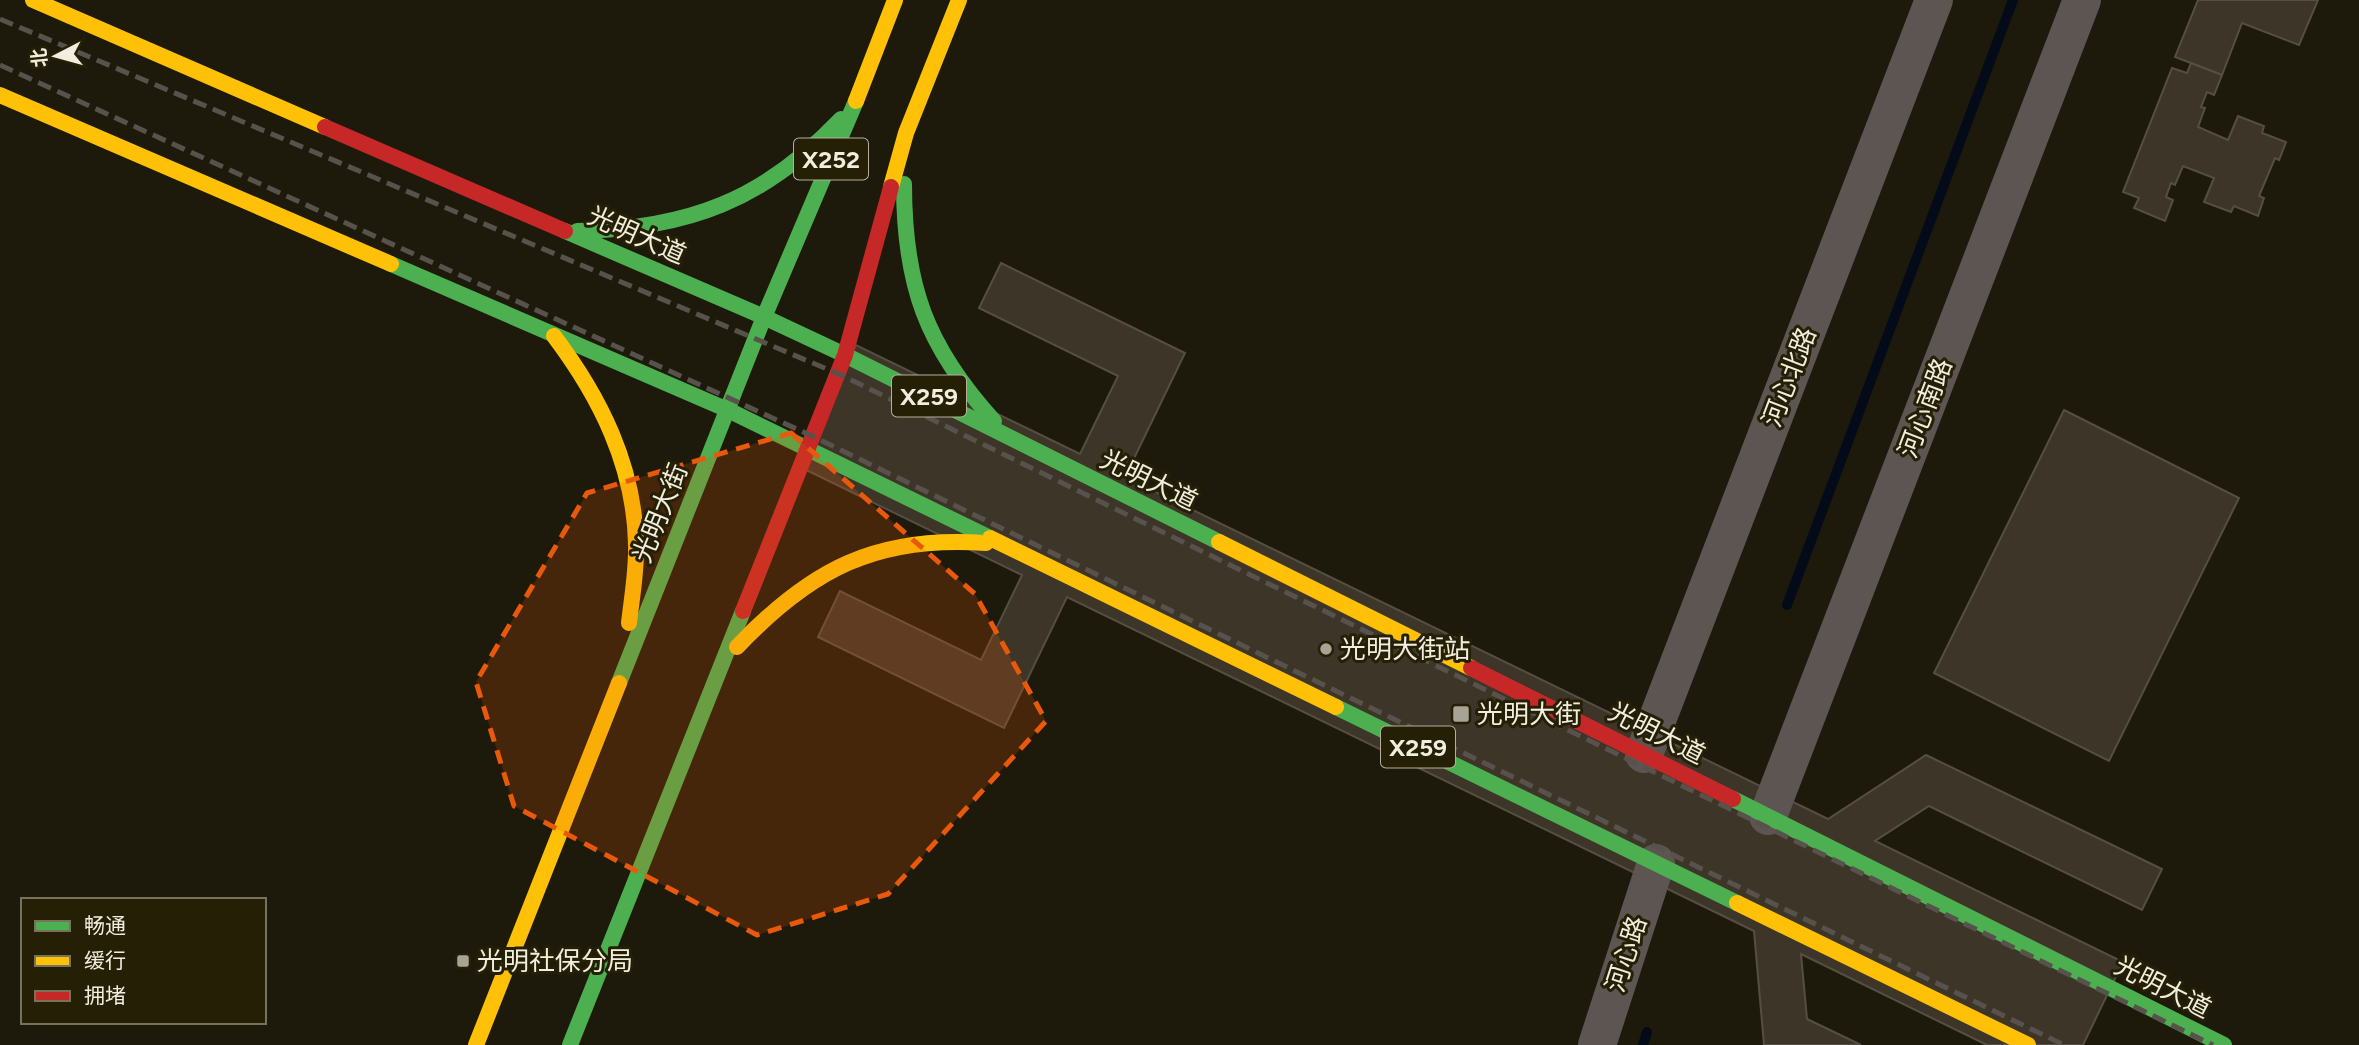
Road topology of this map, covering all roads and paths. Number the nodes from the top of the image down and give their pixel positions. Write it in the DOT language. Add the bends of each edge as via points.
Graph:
graph roads {
  1 [pos="33,0"];
  2 [pos="895,0"];
  3 [pos="959,0"];
  4 [pos="1934,0"];
  5 [pos="2082,0"];
  6 [pos="0,95"];
  7 [pos="856,101"];
  8 [pos="906,133"];
  9 [pos="564,230"];
  10 [pos="764,317"];
  11 [pos="553,334"];
  12 [pos="845,355"];
  13 [pos="727,410"];
  14 [pos="1013,439"];
  15 [pos="808,449"];
  16 [pos="1006,545"];
  17 [pos="625,668"];
  18 [pos="716,678"];
  19 [pos="1644,754"];
  20 [pos="1768,816"];
  21 [pos="1656,863"];
  22 [pos="476,1045"];
  23 [pos="570,1045"];
  24 [pos="1597,1045"];
  25 [pos="2028,1045"];
  26 [pos="2224,1045"];
  1 -- 9 [label="main road, 光明大道"];
  2 -- 7 [label="main road, 光明大街 / X252"];
  3 -- 8 [label="main road"];
  4 -- 19 [label="street, 河心北路"];
  5 -- 20 [label="street, 河心南路"];
  6 -- 11 [label="main road"];
  7 -- 9 [label="main road" via="798,161 727,204 647,228"];
  7 -- 10 [label="main road, 光明大街 / X252"];
  8 -- 12 [label="main road"];
  8 -- 14 [label="main road" via="903,202 908,266 922,317 970,397"];
  9 -- 10 [label="main road, 光明大道"];
  10 -- 12 [label="main road, 光明大道 / X259"];
  10 -- 13 [label="main road, 光明大街 / X252"];
  11 -- 13 [label="main road"];
  11 -- 17 [label="main road" via="597,397 613,431 630,492 635,581"];
  12 -- 14 [label="main road, 光明大道 / X259"];
  12 -- 15 [label="main road"];
  13 -- 15 [label="main road, X259"];
  13 -- 17 [label="main road, 光明大街"];
  14 -- 19 [label="main road, 光明大道 / X259"];
  15 -- 16 [label="main road, X259"];
  15 -- 18 [label="main road"];
  16 -- 18 [label="main road" via="972,541 905,544 840,565 782,600 735,649"];
  16 -- 21 [label="main road, X259"];
  17 -- 22 [label="main road, 光明大街"];
  18 -- 23 [label="main road"];
  19 -- 20 [label="main road, 光明大道 / X259"];
  20 -- 26 [label="main road, 光明大道 / X259"];
  21 -- 24 [label="street, 河心路"];
  21 -- 25 [label="main road, X259"];
}
